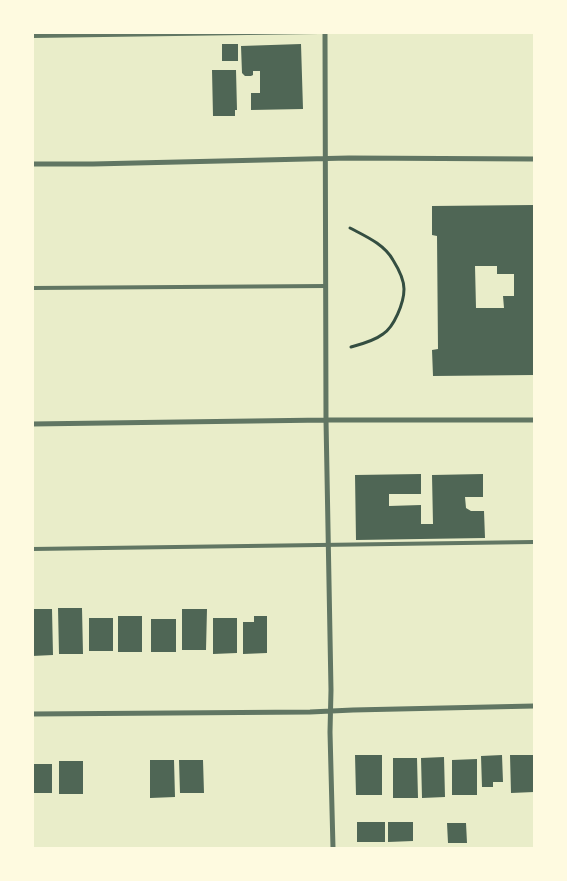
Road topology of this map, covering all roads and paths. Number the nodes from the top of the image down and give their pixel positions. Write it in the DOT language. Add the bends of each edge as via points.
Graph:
graph roads {
  1 [pos="319,32"];
  2 [pos="325,32"];
  3 [pos="32,36"];
  4 [pos="326,159"];
  5 [pos="534,159"];
  6 [pos="32,164"];
  7 [pos="350,228"];
  8 [pos="326,286"];
  9 [pos="32,288"];
  10 [pos="350,347"];
  11 [pos="326,420"];
  12 [pos="534,420"];
  13 [pos="32,424"];
  14 [pos="534,542"];
  15 [pos="328,544"];
  16 [pos="32,549"];
  17 [pos="534,706"];
  18 [pos="331,710"];
  19 [pos="32,714"];
  20 [pos="333,848"];
  1 -- 3 [label="lane"];
  2 -- 4 [label="street"];
  4 -- 5 [label="street"];
  4 -- 6 [label="street"];
  4 -- 8 [label="street"];
  7 -- 10 [label="path" via="377,243 393,259 404,289 400,308 384,334"];
  8 -- 9 [label="lane"];
  8 -- 11 [label="street"];
  11 -- 12 [label="street"];
  11 -- 13 [label="street"];
  11 -- 15 [label="street"];
  14 -- 15 [label="lane"];
  15 -- 16 [label="lane"];
  15 -- 18 [label="street"];
  17 -- 18 [label="street"];
  18 -- 19 [label="street"];
  18 -- 20 [label="street"];
}
